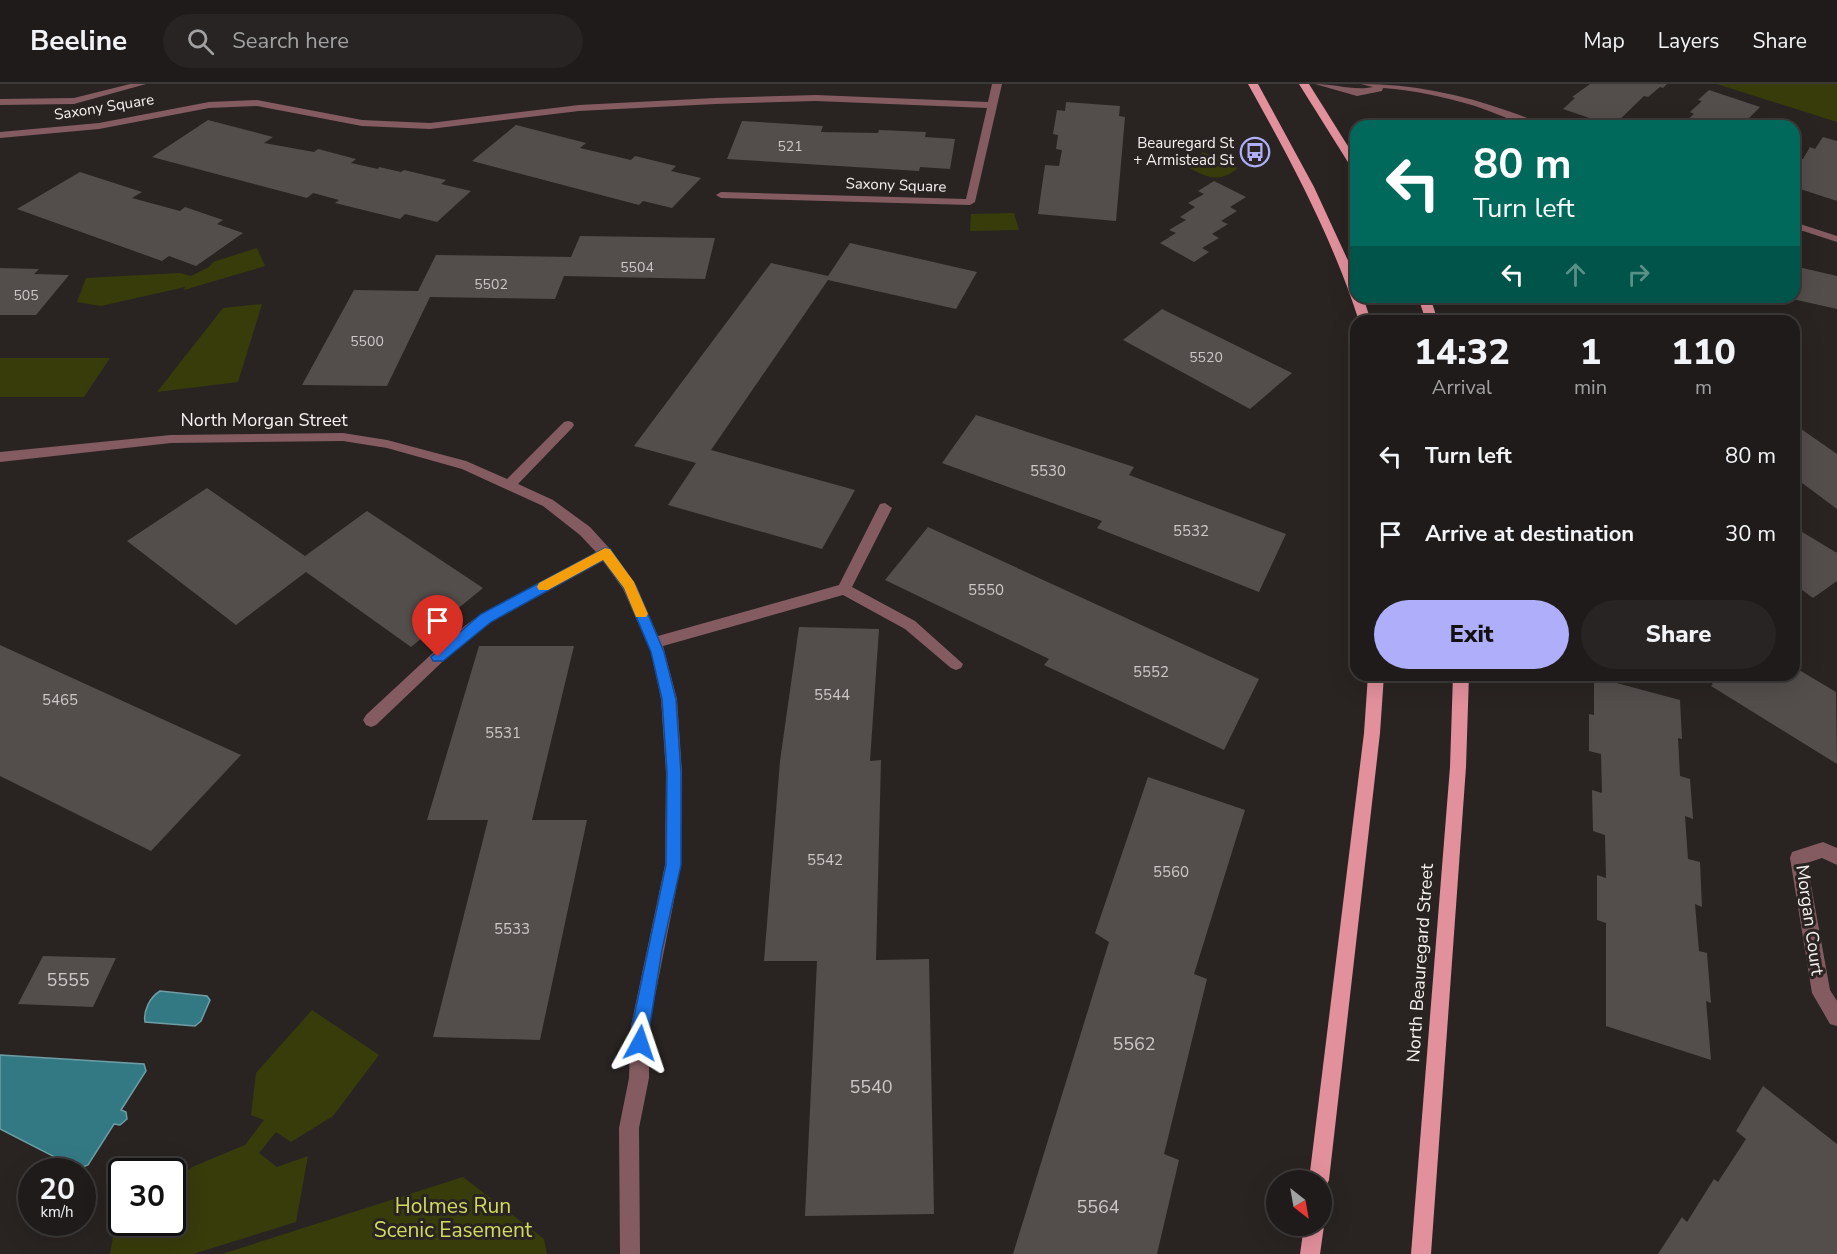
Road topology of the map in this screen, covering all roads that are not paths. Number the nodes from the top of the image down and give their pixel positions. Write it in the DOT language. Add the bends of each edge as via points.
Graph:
graph roads {
  1 [pos="141,84"];
  2 [pos="997,84"];
  3 [pos="1253,84"];
  4 [pos="1304,84"];
  5 [pos="1320,84"];
  6 [pos="1365,84"];
  7 [pos="1397,85"];
  8 [pos="0,102"];
  9 [pos="992,105"];
  10 [pos="1519,120"];
  11 [pos="4,135"];
  12 [pos="0,144"];
  13 [pos="1350,157"];
  14 [pos="721,195"];
  15 [pos="1800,227"];
  16 [pos="1837,239"];
  17 [pos="1350,279"];
  18 [pos="568,425"];
  19 [pos="0,457"];
  20 [pos="507,486"];
  21 [pos="885,508"];
  22 [pos="605,553"];
  23 [pos="844,589"];
  24 [pos="654,643"];
  25 [pos="956,664"];
  26 [pos="1376,681"];
  27 [pos="1461,681"];
  28 [pos="371,720"];
  29 [pos="1837,857"];
  30 [pos="1837,1017"];
  31 [pos="1320,1170"];
  32 [pos="1313,1236"];
  33 [pos="630,1254"];
  34 [pos="1310,1254"];
  35 [pos="1421,1254"];
  1 -- 8 [label="street" via="74,101"];
  2 -- 9 [label="street, Saxony Square"];
  3 -- 17 [label="main road" via="1311,188"];
  4 -- 13 [label="main road"];
  5 -- 7 [label="street" via="1357,93"];
  6 -- 7 [label="street"];
  7 -- 10 [label="street" via="1453,97"];
  9 -- 11 [label="street, Saxony Square" via="816,98 715,101 579,108 430,126 363,123 257,103 209,105 99,126"];
  9 -- 14 [label="street, Saxony Square" via="970,202"];
  11 -- 12 [label="street, Saxony Square"];
  15 -- 16 [label="street"];
  18 -- 20 [label="street"];
  19 -- 20 [label="street, North Morgan Street" via="171,439 343,437 387,444 466,466"];
  20 -- 22 [label="street, North Morgan Street" via="548,502 585,531"];
  21 -- 23 [label="street"];
  22 -- 24 [label="street, North Morgan Street" via="629,586"];
  22 -- 28 [label="street" via="486,618"];
  23 -- 24 [label="street"];
  23 -- 25 [label="street" via="910,625"];
  24 -- 33 [label="street, North Morgan Street" via="669,699 674,865 640,1026 639,1078 629,1128"];
  26 -- 31 [label="main road"];
  27 -- 35 [label="main road, North Beauregard Street" via="1458,767"];
  29 -- 30 [label="street, Morgan Court" via="1823,850 1798,858 1821,993"];
  32 -- 34 [label="main road"];
}
